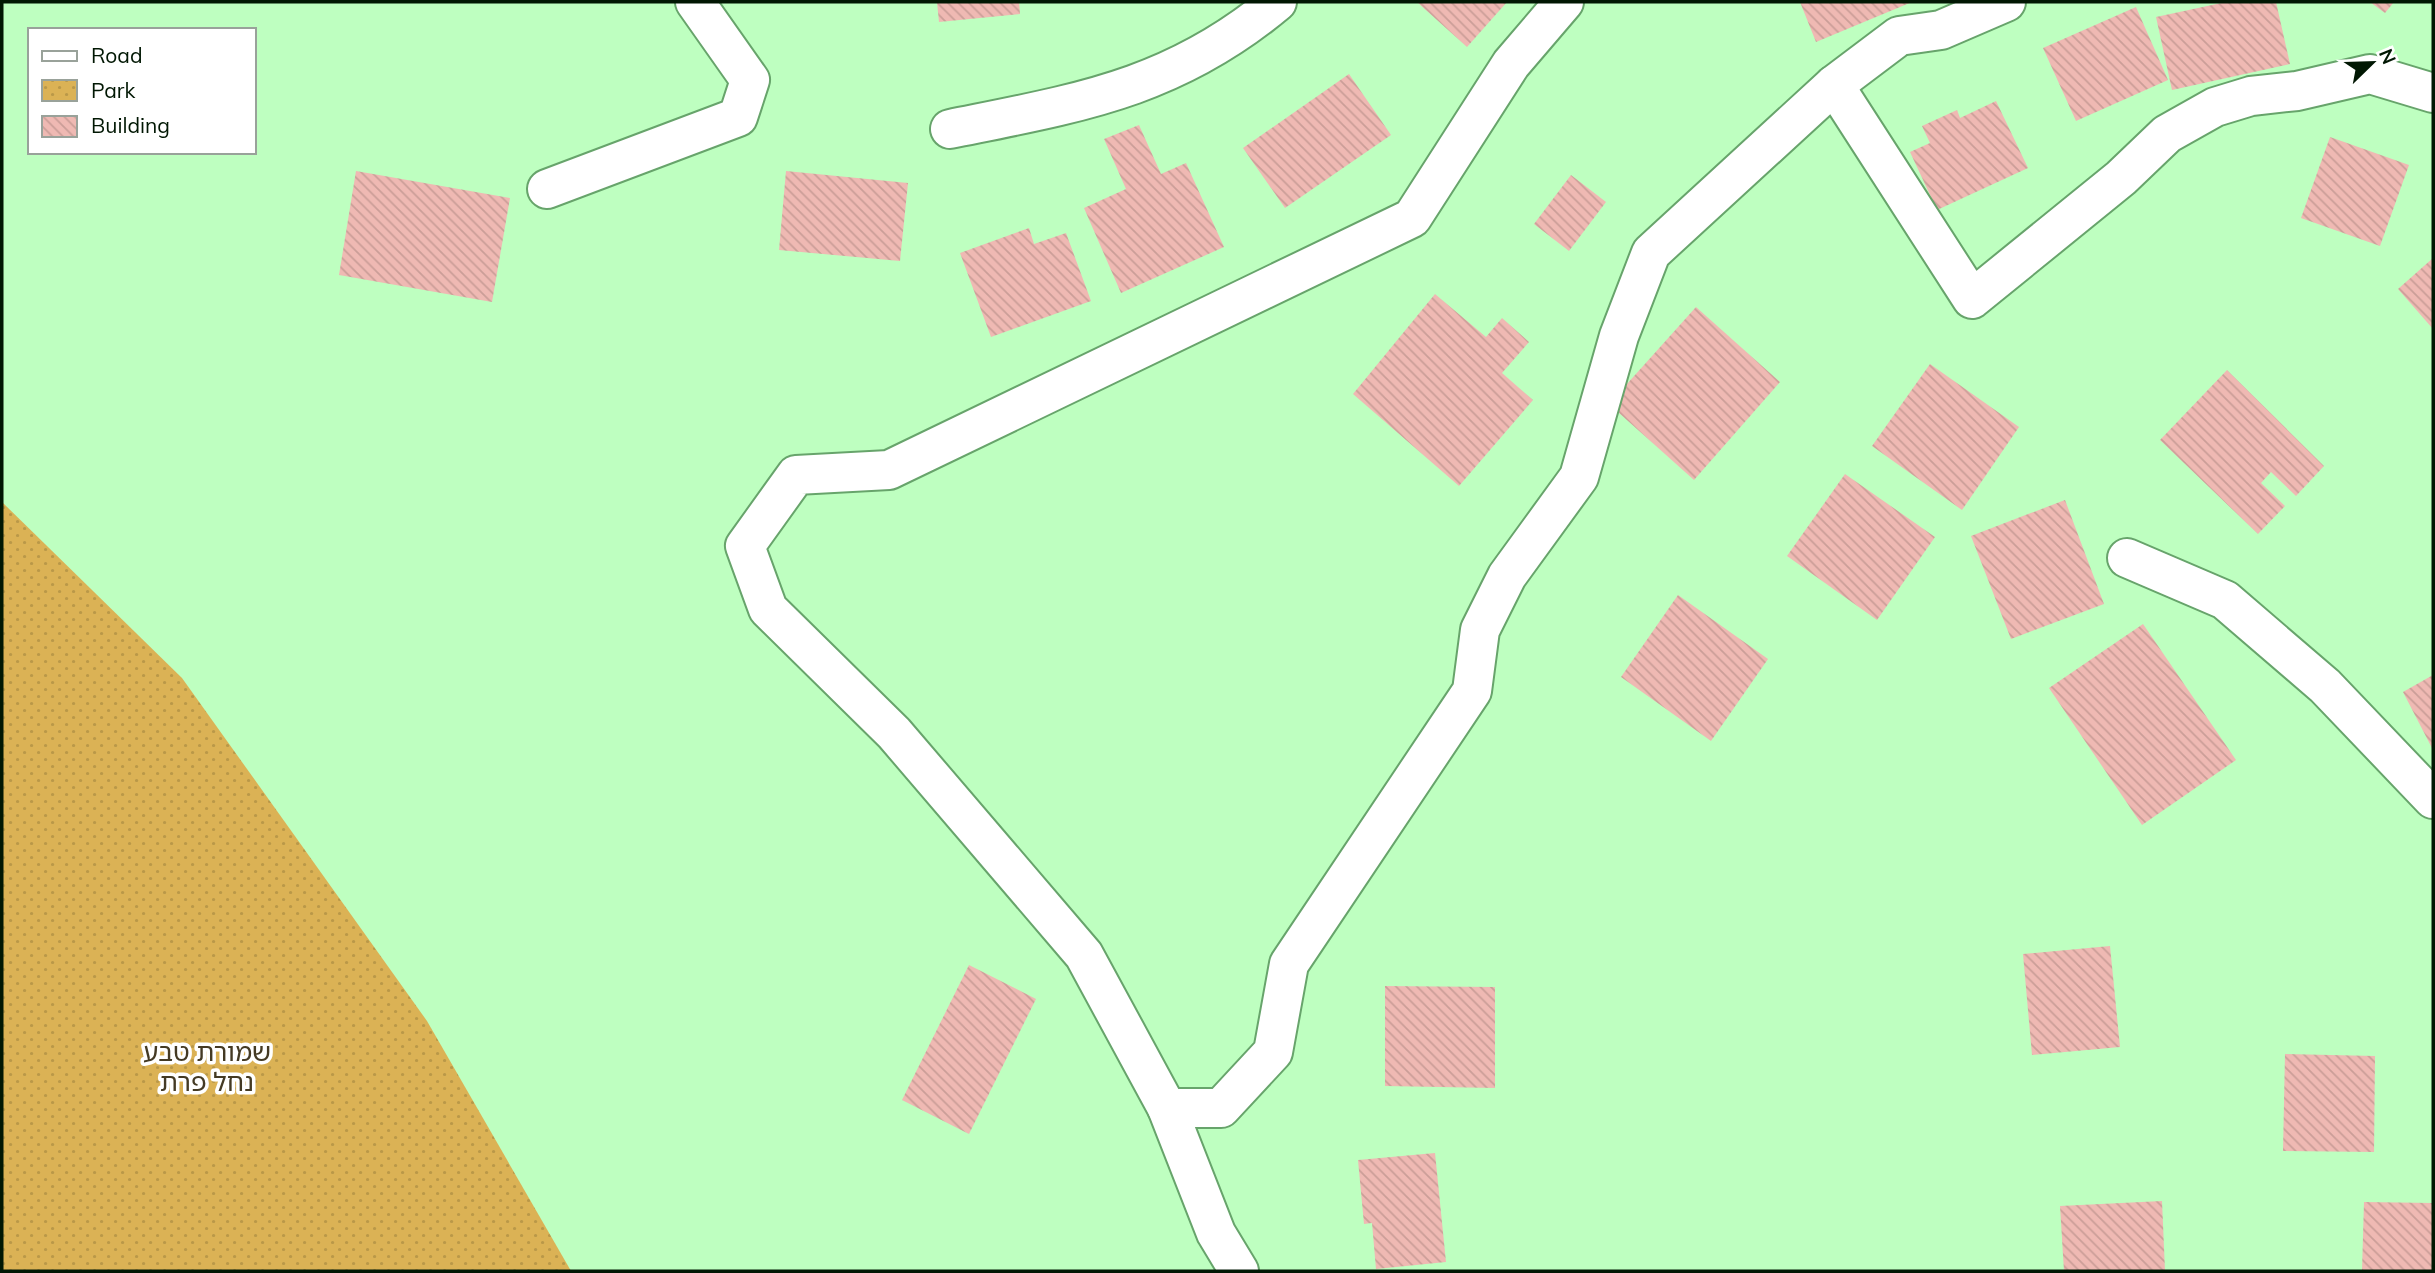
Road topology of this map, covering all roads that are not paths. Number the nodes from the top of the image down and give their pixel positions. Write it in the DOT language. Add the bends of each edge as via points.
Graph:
graph roads {
  1 [pos="695,2"];
  2 [pos="1277,2"];
  3 [pos="1564,2"];
  4 [pos="2007,2"];
  5 [pos="1834,85"];
  6 [pos="2433,93"];
  7 [pos="950,129"];
  8 [pos="547,190"];
  9 [pos="2127,558"];
  10 [pos="2433,799"];
  11 [pos="1167,1108"];
  12 [pos="1239,1271"];
  1 -- 8 [label="street" via="750,80 738,117"];
  2 -- 7 [label="street" via="1240,32 1158,77 1090,100"];
  3 -- 11 [label="street" via="1511,64 1412,218 889,470 796,475 746,546 768,610 894,733 1084,955"];
  4 -- 5 [label="street" via="1941,30 1899,36"];
  5 -- 6 [label="street" via="1972,299 2121,178 2167,134 2215,107 2370,74"];
  5 -- 11 [label="street" via="1651,253 1619,336 1579,477 1507,576 1480,630 1472,691 1290,964 1273,1052 1221,1108"];
  9 -- 10 [label="street" via="2225,600 2325,686"];
  11 -- 12 [label="street" via="1216,1233"];
}
